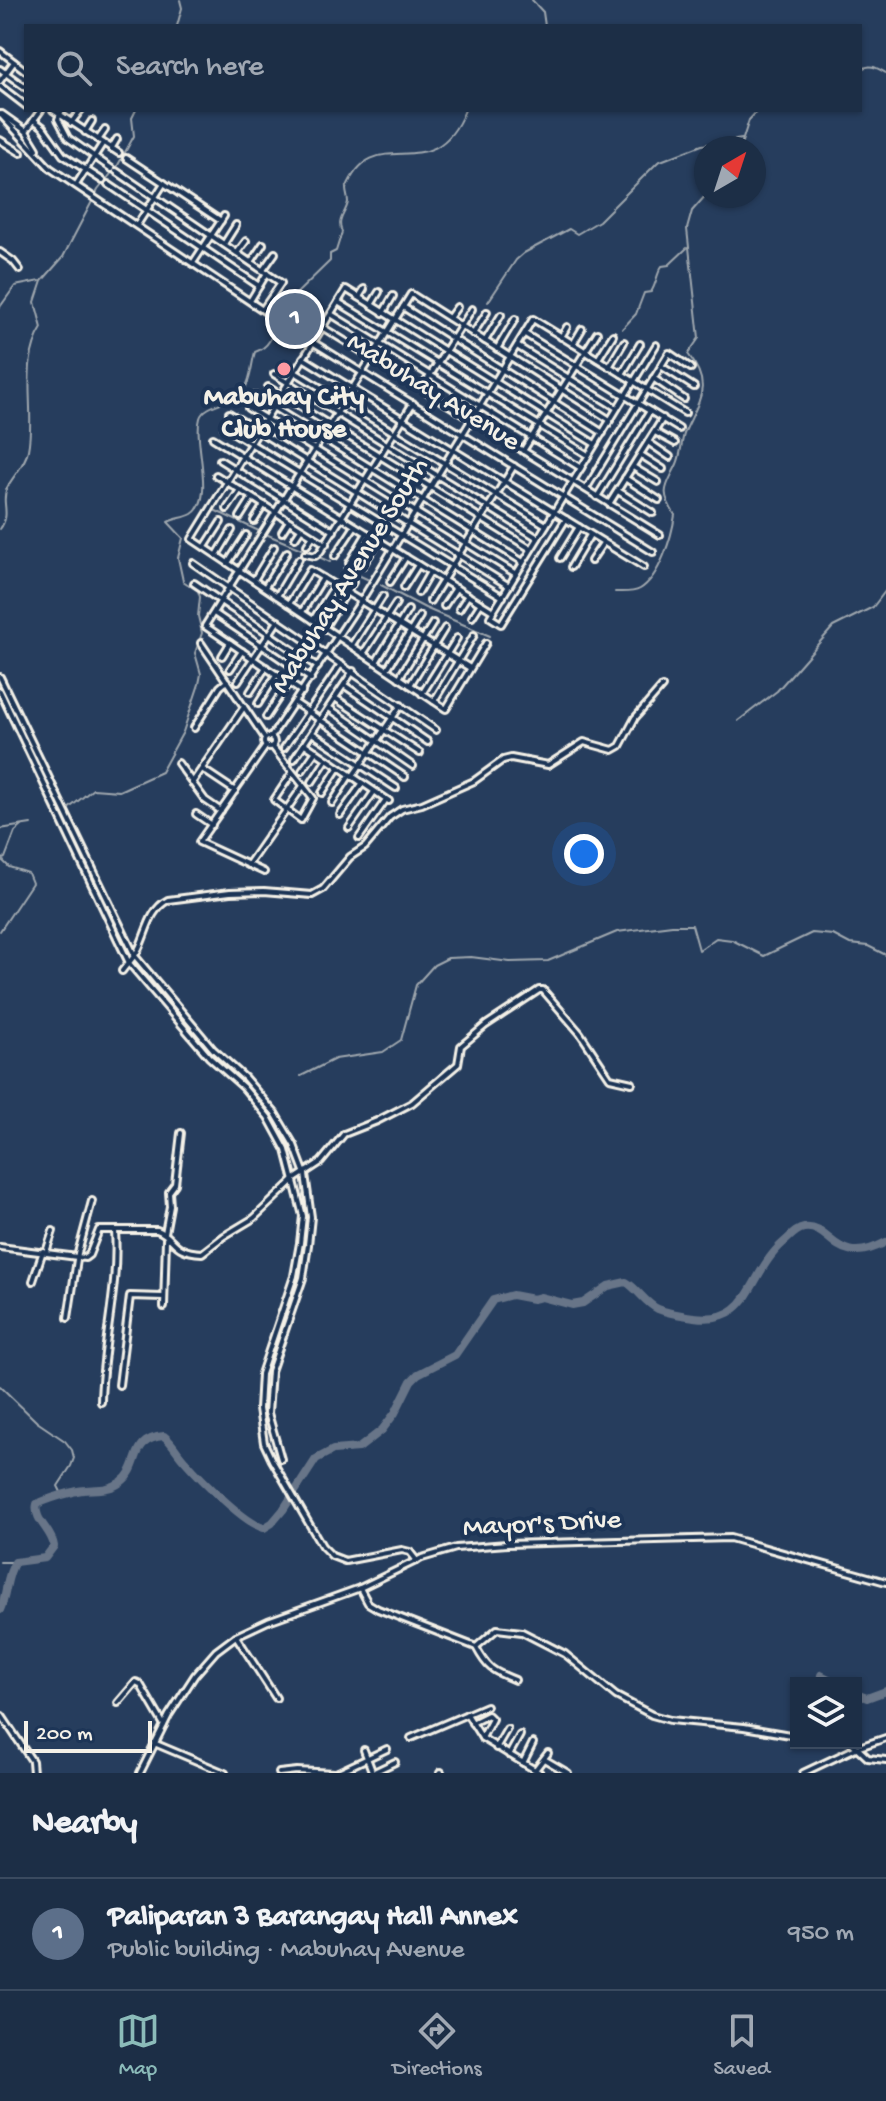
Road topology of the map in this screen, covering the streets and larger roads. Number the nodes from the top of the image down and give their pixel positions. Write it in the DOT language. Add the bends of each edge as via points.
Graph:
graph roads {
  1 [pos="0,51"];
  2 [pos="14,62"];
  3 [pos="0,69"];
  4 [pos="24,70"];
  5 [pos="6,73"];
  6 [pos="0,84"];
  7 [pos="24,86"];
  8 [pos="24,103"];
  9 [pos="40,112"];
  10 [pos="61,112"];
  11 [pos="79,112"];
  12 [pos="0,113"];
  13 [pos="34,120"];
  14 [pos="92,121"];
  15 [pos="71,123"];
  16 [pos="105,130"];
  17 [pos="85,132"];
  18 [pos="24,133"];
  19 [pos="117,139"];
  20 [pos="0,140"];
  21 [pos="100,142"];
  22 [pos="111,149"];
  23 [pos="21,153"];
  24 [pos="119,153"];
  25 [pos="94,157"];
  26 [pos="126,158"];
  27 [pos="85,170"];
  28 [pos="164,183"];
  29 [pos="75,185"];
  30 [pos="155,198"];
  31 [pos="146,210"];
  32 [pos="136,225"];
  33 [pos="236,225"];
  34 [pos="211,236"];
  35 [pos="246,241"];
  36 [pos="224,244"];
  37 [pos="263,244"];
  38 [pos="203,248"];
  39 [pos="0,252"];
  40 [pos="237,253"];
  41 [pos="275,253"];
  42 [pos="251,262"];
  43 [pos="193,263"];
  44 [pos="20,270"];
  45 [pos="265,272"];
  46 [pos="259,286"];
  47 [pos="364,289"];
  48 [pos="379,292"];
  49 [pos="393,296"];
  50 [pos="359,297"];
  51 [pos="250,301"];
  52 [pos="338,302"];
  53 [pos="443,303"];
  54 [pos="371,305"];
  55 [pos="403,307"];
  56 [pos="457,307"];
  57 [pos="472,309"];
  58 [pos="263,310"];
  59 [pos="437,311"];
  60 [pos="487,312"];
  61 [pos="330,313"];
  62 [pos="383,313"];
  63 [pos="501,315"];
  64 [pos="449,318"];
  65 [pos="515,319"];
  66 [pos="395,321"];
  67 [pos="461,326"];
  68 [pos="322,327"];
  69 [pos="567,327"];
  70 [pos="582,329"];
  71 [pos="388,333"];
  72 [pos="597,333"];
  73 [pos="473,334"];
  74 [pos="525,334"];
  75 [pos="613,335"];
  76 [pos="561,337"];
  77 [pos="453,338"];
  78 [pos="485,341"];
  79 [pos="313,342"];
  80 [pos="624,342"];
  81 [pos="380,344"];
  82 [pos="573,344"];
  83 [pos="640,344"];
  84 [pos="656,345"];
  85 [pos="517,346"];
  86 [pos="497,349"];
  87 [pos="445,351"];
  88 [pos="585,351"];
  89 [pos="510,357"];
  90 [pos="303,358"];
  91 [pos="372,358"];
  92 [pos="598,359"];
  93 [pos="437,363"];
  94 [pos="576,366"];
  95 [pos="661,366"];
  96 [pos="609,367"];
  97 [pos="691,368"];
  98 [pos="502,370"];
  99 [pos="295,372"];
  100 [pos="363,373"];
  101 [pos="274,374"];
  102 [pos="622,374"];
  103 [pos="430,375"];
  104 [pos="569,378"];
  105 [pos="653,378"];
  106 [pos="496,382"];
  107 [pos="634,382"];
  108 [pos="288,383"];
  109 [pos="268,387"];
  110 [pos="694,387"];
  111 [pos="353,388"];
  112 [pos="422,388"];
  113 [pos="561,390"];
  114 [pos="646,390"];
  115 [pos="488,394"];
  116 [pos="255,396"];
  117 [pos="280,396"];
  118 [pos="625,396"];
  119 [pos="684,399"];
  120 [pos="345,402"];
  121 [pos="554,402"];
  122 [pos="413,403"];
  123 [pos="638,403"];
  124 [pos="481,406"];
  125 [pos="248,408"];
  126 [pos="273,408"];
  127 [pos="618,408"];
  128 [pos="650,411"];
  129 [pos="229,413"];
  130 [pos="685,413"];
  131 [pos="337,414"];
  132 [pos="546,415"];
  133 [pos="663,418"];
  134 [pos="403,419"];
  135 [pos="265,420"];
  136 [pos="473,420"];
  137 [pos="610,420"];
  138 [pos="330,426"];
  139 [pos="538,426"];
  140 [pos="224,427"];
  141 [pos="679,429"];
  142 [pos="258,432"];
  143 [pos="395,432"];
  144 [pos="655,432"];
  145 [pos="603,433"];
  146 [pos="464,435"];
  147 [pos="213,438"];
  148 [pos="531,438"];
  149 [pos="322,439"];
  150 [pos="648,442"];
  151 [pos="675,443"];
  152 [pos="251,444"];
  153 [pos="387,444"];
  154 [pos="595,444"];
  155 [pos="315,450"];
  156 [pos="454,450"];
  157 [pos="523,451"];
  158 [pos="640,454"];
  159 [pos="589,455"];
  160 [pos="243,457"];
  161 [pos="380,457"];
  162 [pos="670,457"];
  163 [pos="220,460"];
  164 [pos="308,462"];
  165 [pos="446,463"];
  166 [pos="514,466"];
  167 [pos="633,466"];
  168 [pos="372,468"];
  169 [pos="581,468"];
  170 [pos="663,469"];
  171 [pos="235,470"];
  172 [pos="300,474"];
  173 [pos="216,475"];
  174 [pos="438,476"];
  175 [pos="625,478"];
  176 [pos="365,481"];
  177 [pos="505,481"];
  178 [pos="572,481"];
  179 [pos="658,482"];
  180 [pos="227,483"];
  181 [pos="292,487"];
  182 [pos="431,487"];
  183 [pos="585,489"];
  184 [pos="240,490"];
  185 [pos="618,490"];
  186 [pos="358,492"];
  187 [pos="496,494"];
  188 [pos="563,496"];
  189 [pos="597,497"];
  190 [pos="252,498"];
  191 [pos="423,499"];
  192 [pos="659,500"];
  193 [pos="284,501"];
  194 [pos="609,504"];
  195 [pos="264,505"];
  196 [pos="350,505"];
  197 [pos="489,506"];
  198 [pos="227,509"];
  199 [pos="415,512"];
  200 [pos="554,512"];
  201 [pos="276,513"];
  202 [pos="653,513"];
  203 [pos="240,517"];
  204 [pos="342,518"];
  205 [pos="481,519"];
  206 [pos="566,519"];
  207 [pos="254,521"];
  208 [pos="289,521"];
  209 [pos="221,522"];
  210 [pos="408,523"];
  211 [pos="546,525"];
  212 [pos="355,526"];
  213 [pos="579,527"];
  214 [pos="301,529"];
  215 [pos="232,530"];
  216 [pos="334,531"];
  217 [pos="474,531"];
  218 [pos="282,532"];
  219 [pos="367,533"];
  220 [pos="591,534"];
  221 [pos="246,535"];
  222 [pos="401,535"];
  223 [pos="660,535"];
  224 [pos="313,536"];
  225 [pos="295,538"];
  226 [pos="538,538"];
  227 [pos="379,540"];
  228 [pos="603,542"];
  229 [pos="466,543"];
  230 [pos="326,544"];
  231 [pos="307,545"];
  232 [pos="274,547"];
  233 [pos="205,548"];
  234 [pos="392,549"];
  235 [pos="531,549"];
  236 [pos="287,552"];
  237 [pos="653,552"];
  238 [pos="305,554"];
  239 [pos="459,554"];
  240 [pos="216,555"];
  241 [pos="335,556"];
  242 [pos="406,557"];
  243 [pos="560,558"];
  244 [pos="299,559"];
  245 [pos="591,561"];
  246 [pos="523,562"];
  247 [pos="193,563"];
  248 [pos="228,563"];
  249 [pos="349,563"];
  250 [pos="363,565"];
  251 [pos="418,565"];
  252 [pos="453,567"];
  253 [pos="571,567"];
  254 [pos="644,567"];
  255 [pos="241,572"];
  256 [pos="430,572"];
  257 [pos="516,574"];
  258 [pos="323,578"];
  259 [pos="254,580"];
  260 [pos="443,580"];
  261 [pos="353,582"];
  262 [pos="390,582"];
  263 [pos="194,583"];
  264 [pos="335,585"];
  265 [pos="509,586"];
  266 [pos="404,587"];
  267 [pos="265,588"];
  268 [pos="456,588"];
  269 [pos="230,589"];
  270 [pos="347,592"];
  271 [pos="418,593"];
  272 [pos="468,595"];
  273 [pos="277,596"];
  274 [pos="383,596"];
  275 [pos="503,597"];
  276 [pos="361,601"];
  277 [pos="430,601"];
  278 [pos="221,602"];
  279 [pos="396,603"];
  280 [pos="481,603"];
  281 [pos="289,604"];
  282 [pos="444,606"];
  283 [pos="375,609"];
  284 [pos="459,609"];
  285 [pos="408,610"];
  286 [pos="493,611"];
  287 [pos="302,612"];
  288 [pos="214,613"];
  289 [pos="420,616"];
  290 [pos="387,617"];
  291 [pos="472,617"];
  292 [pos="313,620"];
  293 [pos="278,621"];
  294 [pos="433,623"];
  295 [pos="399,624"];
  296 [pos="324,628"];
  297 [pos="445,628"];
  298 [pos="410,631"];
  299 [pos="269,634"];
  300 [pos="474,635"];
  301 [pos="338,637"];
  302 [pos="457,638"];
  303 [pos="423,639"];
  304 [pos="201,643"];
  305 [pos="230,643"];
  306 [pos="486,643"];
  307 [pos="262,646"];
  308 [pos="351,646"];
  309 [pos="434,646"];
  310 [pos="242,651"];
  311 [pos="327,654"];
  312 [pos="363,654"];
  313 [pos="447,654"];
  314 [pos="222,656"];
  315 [pos="254,659"];
  316 [pos="458,661"];
  317 [pos="376,662"];
  318 [pos="341,663"];
  319 [pos="266,667"];
  320 [pos="318,668"];
  321 [pos="470,668"];
  322 [pos="230,669"];
  323 [pos="387,670"];
  324 [pos="353,671"];
  325 [pos="277,674"];
  326 [pos="0,677"];
  327 [pos="399,678"];
  328 [pos="311,679"];
  329 [pos="227,681"];
  330 [pos="238,681"];
  331 [pos="289,682"];
  332 [pos="344,685"];
  333 [pos="410,685"];
  334 [pos="662,687"];
  335 [pos="0,691"];
  336 [pos="250,692"];
  337 [pos="302,692"];
  338 [pos="422,694"];
  339 [pos="335,698"];
  340 [pos="434,701"];
  341 [pos="295,703"];
  342 [pos="258,704"];
  343 [pos="401,705"];
  344 [pos="244,707"];
  345 [pos="329,708"];
  346 [pos="308,712"];
  347 [pos="266,717"];
  348 [pos="392,718"];
  349 [pos="320,720"];
  350 [pos="194,728"];
  351 [pos="385,729"];
  352 [pos="436,730"];
  353 [pos="312,733"];
  354 [pos="268,738"];
  355 [pos="377,741"];
  356 [pos="428,742"];
  357 [pos="305,744"];
  358 [pos="269,746"];
  359 [pos="284,748"];
  360 [pos="316,751"];
  361 [pos="369,752"];
  362 [pos="420,753"];
  363 [pos="294,759"];
  364 [pos="327,759"];
  365 [pos="178,763"];
  366 [pos="361,764"];
  367 [pos="413,766"];
  368 [pos="339,767"];
  369 [pos="202,769"];
  370 [pos="302,771"];
  371 [pos="292,773"];
  372 [pos="351,776"];
  373 [pos="405,777"];
  374 [pos="312,782"];
  375 [pos="192,783"];
  376 [pos="362,783"];
  377 [pos="303,786"];
  378 [pos="396,788"];
  379 [pos="235,791"];
  380 [pos="374,792"];
  381 [pos="322,793"];
  382 [pos="332,803"];
  383 [pos="286,810"];
  384 [pos="221,811"];
  385 [pos="196,814"];
  386 [pos="340,815"];
  387 [pos="212,825"];
  388 [pos="349,828"];
  389 [pos="359,838"];
  390 [pos="248,865"];
  391 [pos="264,872"];
  392 [pos="135,956"];
  393 [pos="129,963"];
  394 [pos="122,971"];
  395 [pos="632,1083"];
  396 [pos="181,1133"];
  397 [pos="305,1174"];
  398 [pos="295,1179"];
  399 [pos="92,1201"];
  400 [pos="53,1231"];
  401 [pos="115,1231"];
  402 [pos="166,1234"];
  403 [pos="0,1247"];
  404 [pos="45,1252"];
  405 [pos="78,1258"];
  406 [pos="33,1281"];
  407 [pos="163,1297"];
  408 [pos="164,1307"];
  409 [pos="68,1318"];
  410 [pos="119,1385"];
  411 [pos="101,1402"];
  412 [pos="281,1459"];
  413 [pos="417,1561"];
  414 [pos="886,1582"];
  415 [pos="360,1588"];
  416 [pos="236,1636"];
  417 [pos="476,1647"];
  418 [pos="515,1680"];
  419 [pos="276,1698"];
  420 [pos="118,1703"];
  421 [pos="486,1706"];
  422 [pos="467,1714"];
  423 [pos="2,1716"];
  424 [pos="472,1723"];
  425 [pos="164,1725"];
  426 [pos="507,1729"];
  427 [pos="520,1735"];
  428 [pos="790,1735"];
  429 [pos="411,1738"];
  430 [pos="482,1738"];
  431 [pos="886,1738"];
  432 [pos="154,1743"];
  433 [pos="533,1743"];
  434 [pos="862,1744"];
  435 [pos="496,1748"];
  436 [pos="387,1749"];
  437 [pos="849,1749"];
  438 [pos="858,1749"];
  439 [pos="364,1750"];
  440 [pos="548,1753"];
  441 [pos="509,1755"];
  442 [pos="367,1758"];
  443 [pos="544,1759"];
  444 [pos="886,1760"];
  445 [pos="395,1762"];
  446 [pos="523,1763"];
  447 [pos="823,1764"];
  448 [pos="538,1771"];
  449 [pos="33,1773"];
  450 [pos="140,1773"];
  451 [pos="225,1773"];
  452 [pos="279,1773"];
  453 [pos="335,1773"];
  454 [pos="373,1773"];
  455 [pos="567,1773"];
  456 [pos="803,1773"];
  457 [pos="827,1773"];
  1 -- 2 [label="street"];
  2 -- 4 [label="street"];
  2 -- 5 [label="street"];
  3 -- 5 [label="street"];
  5 -- 6 [label="street"];
  5 -- 7 [label="street"];
  6 -- 8 [label="street"];
  9 -- 13 [label="street"];
  10 -- 15 [label="street"];
  10 -- 25 [label="street" via="59,124 68,138"];
  11 -- 15 [label="street"];
  12 -- 18 [label="street, Mabuhay Avenue"];
  13 -- 18 [label="street"];
  13 -- 27 [label="street" via="63,155"];
  14 -- 17 [label="street"];
  15 -- 17 [label="street"];
  16 -- 21 [label="street"];
  17 -- 21 [label="street"];
  18 -- 29 [label="street, Mabuhay Avenue" via="50,168"];
  19 -- 22 [label="street"];
  20 -- 23 [label="street"];
  21 -- 22 [label="street"];
  21 -- 25 [label="street"];
  22 -- 24 [label="street"];
  25 -- 27 [label="street"];
  25 -- 30 [label="street"];
  26 -- 28 [label="street"];
  27 -- 29 [label="street"];
  27 -- 31 [label="street"];
  28 -- 30 [label="street"];
  28 -- 34 [label="street" via="223,219"];
  29 -- 32 [label="street, Mabuhay Avenue"];
  30 -- 31 [label="street"];
  30 -- 34 [label="street"];
  31 -- 32 [label="street"];
  31 -- 38 [label="street"];
  32 -- 43 [label="street, Mabuhay Avenue"];
  33 -- 36 [label="street"];
  34 -- 36 [label="street"];
  34 -- 38 [label="street"];
  35 -- 40 [label="street"];
  36 -- 40 [label="street"];
  37 -- 42 [label="street"];
  38 -- 43 [label="street"];
  38 -- 46 [label="street"];
  39 -- 44 [label="street"];
  40 -- 42 [label="street"];
  41 -- 45 [label="street"];
  42 -- 45 [label="street"];
  43 -- 51 [label="street, Mabuhay Avenue"];
  45 -- 46 [label="street"];
  45 -- 58 [label="street" via="281,283"];
  46 -- 51 [label="street"];
  47 -- 50 [label="street"];
  48 -- 54 [label="street"];
  49 -- 62 [label="street"];
  50 -- 52 [label="street" via="346,289"];
  50 -- 54 [label="street"];
  51 -- 58 [label="street, Mabuhay Avenue"];
  52 -- 61 [label="street"];
  52 -- 71 [label="street"];
  53 -- 59 [label="street"];
  54 -- 62 [label="street"];
  55 -- 59 [label="street" via="411,294"];
  55 -- 66 [label="street"];
  55 -- 77 [label="street"];
  56 -- 64 [label="street"];
  57 -- 67 [label="street"];
  58 -- 79 [label="street, Mabuhay Avenue"];
  59 -- 64 [label="street"];
  60 -- 73 [label="street"];
  61 -- 68 [label="street"];
  61 -- 81 [label="street"];
  62 -- 66 [label="street"];
  63 -- 78 [label="street"];
  64 -- 67 [label="street"];
  65 -- 86 [label="street"];
  66 -- 71 [label="street"];
  66 -- 87 [label="street"];
  67 -- 73 [label="street"];
  67 -- 77 [label="street"];
  68 -- 79 [label="street"];
  68 -- 91 [label="street"];
  69 -- 76 [label="street"];
  70 -- 82 [label="street"];
  71 -- 81 [label="street"];
  71 -- 93 [label="street"];
  72 -- 88 [label="street"];
  73 -- 78 [label="street"];
  74 -- 76 [label="street" via="533,319"];
  74 -- 85 [label="street, Mabuhay Avenue South"];
  74 -- 94 [label="street"];
  75 -- 92 [label="street"];
  76 -- 82 [label="street"];
  77 -- 87 [label="street"];
  77 -- 98 [label="street"];
  78 -- 86 [label="street"];
  79 -- 90 [label="street"];
  79 -- 100 [label="street, Mabuhay Avenue"];
  80 -- 96 [label="street"];
  81 -- 91 [label="street"];
  81 -- 103 [label="street"];
  82 -- 88 [label="street"];
  83 -- 102 [label="street"];
  84 -- 107 [label="street"];
  85 -- 89 [label="street, Mabuhay Avenue South"];
  85 -- 104 [label="street"];
  86 -- 89 [label="street"];
  87 -- 93 [label="street"];
  87 -- 106 [label="street"];
  88 -- 92 [label="street"];
  88 -- 94 [label="street"];
  89 -- 98 [label="street, Mabuhay Avenue South"];
  89 -- 113 [label="street"];
  90 -- 99 [label="street"];
  90 -- 111 [label="street"];
  91 -- 100 [label="street"];
  91 -- 112 [label="street"];
  92 -- 96 [label="street"];
  93 -- 103 [label="street"];
  93 -- 115 [label="street"];
  94 -- 104 [label="street"];
  94 -- 118 [label="street"];
  95 -- 97 [label="street" via="669,353"];
  95 -- 105 [label="street"];
  95 -- 110 [label="street"];
  96 -- 102 [label="street"];
  98 -- 106 [label="street, Mabuhay Avenue South"];
  98 -- 121 [label="street"];
  99 -- 108 [label="street"];
  99 -- 120 [label="street"];
  100 -- 111 [label="street"];
  100 -- 122 [label="street, Mabuhay Avenue"];
  101 -- 108 [label="street"];
  102 -- 107 [label="street"];
  103 -- 112 [label="street"];
  103 -- 124 [label="street"];
  104 -- 113 [label="street"];
  104 -- 127 [label="street"];
  105 -- 114 [label="street"];
  105 -- 119 [label="street"];
  106 -- 115 [label="street, Mabuhay Avenue South"];
  106 -- 132 [label="street"];
  107 -- 114 [label="street"];
  107 -- 118 [label="street"];
  108 -- 117 [label="street"];
  108 -- 131 [label="street"];
  109 -- 117 [label="street"];
  111 -- 120 [label="street"];
  111 -- 134 [label="street"];
  112 -- 136 [label="street"];
  113 -- 121 [label="street"];
  113 -- 137 [label="street"];
  114 -- 123 [label="street"];
  114 -- 130 [label="street"];
  115 -- 124 [label="street, Mabuhay Avenue South"];
  115 -- 139 [label="street"];
  116 -- 126 [label="street"];
  117 -- 126 [label="street"];
  117 -- 138 [label="street"];
  118 -- 123 [label="street"];
  118 -- 127 [label="street"];
  120 -- 131 [label="street"];
  120 -- 143 [label="street"];
  121 -- 132 [label="street"];
  121 -- 145 [label="street"];
  122 -- 134 [label="street"];
  122 -- 146 [label="street, Mabuhay Avenue"];
  123 -- 128 [label="street"];
  123 -- 183 [label="street"];
  124 -- 136 [label="street, Mabuhay Avenue South"];
  124 -- 148 [label="street"];
  125 -- 135 [label="street"];
  126 -- 135 [label="street"];
  126 -- 149 [label="street"];
  127 -- 137 [label="street"];
  128 -- 133 [label="street"];
  128 -- 189 [label="street"];
  129 -- 142 [label="street"];
  131 -- 138 [label="street"];
  131 -- 153 [label="street"];
  132 -- 139 [label="street"];
  132 -- 154 [label="street"];
  133 -- 141 [label="street"];
  133 -- 144 [label="street"];
  134 -- 143 [label="street"];
  134 -- 156 [label="street"];
  135 -- 142 [label="street"];
  135 -- 155 [label="street"];
  136 -- 146 [label="street, Mabuhay Avenue South"];
  136 -- 157 [label="street"];
  137 -- 145 [label="street"];
  138 -- 149 [label="street"];
  138 -- 161 [label="street"];
  139 -- 148 [label="street"];
  139 -- 159 [label="street"];
  140 -- 152 [label="street"];
  142 -- 152 [label="street"];
  142 -- 164 [label="street"];
  143 -- 153 [label="street"];
  143 -- 165 [label="street"];
  144 -- 150 [label="street"];
  144 -- 151 [label="street"];
  145 -- 154 [label="street"];
  146 -- 156 [label="street, Mabuhay Avenue South"];
  146 -- 166 [label="street, Mabuhay Avenue"];
  147 -- 160 [label="street"];
  148 -- 157 [label="street"];
  148 -- 169 [label="street"];
  149 -- 155 [label="street"];
  149 -- 168 [label="street"];
  150 -- 158 [label="street"];
  150 -- 162 [label="street"];
  152 -- 160 [label="street"];
  152 -- 172 [label="street"];
  153 -- 161 [label="street"];
  153 -- 174 [label="street"];
  154 -- 159 [label="street"];
  155 -- 164 [label="street"];
  155 -- 176 [label="street"];
  156 -- 165 [label="street, Mabuhay Avenue South"];
  156 -- 177 [label="street"];
  157 -- 178 [label="street"];
  158 -- 167 [label="street"];
  158 -- 170 [label="street"];
  159 -- 169 [label="street"];
  160 -- 171 [label="street"];
  160 -- 181 [label="street"];
  161 -- 168 [label="street"];
  161 -- 182 [label="street"];
  163 -- 171 [label="street"];
  164 -- 172 [label="street"];
  164 -- 186 [label="street"];
  165 -- 174 [label="street, Mabuhay Avenue South"];
  165 -- 187 [label="street"];
  166 -- 177 [label="street"];
  166 -- 188 [label="street, Mabuhay Avenue"];
  167 -- 175 [label="street"];
  167 -- 179 [label="street"];
  168 -- 176 [label="street"];
  168 -- 191 [label="street"];
  169 -- 178 [label="street"];
  171 -- 180 [label="street"];
  171 -- 193 [label="street"];
  172 -- 181 [label="street"];
  172 -- 196 [label="street"];
  173 -- 180 [label="street"];
  174 -- 182 [label="street, Mabuhay Avenue South"];
  174 -- 197 [label="street"];
  175 -- 185 [label="street"];
  175 -- 192 [label="street"];
  176 -- 186 [label="street"];
  176 -- 199 [label="street"];
  177 -- 187 [label="street"];
  177 -- 200 [label="street"];
  178 -- 183 [label="street"];
  178 -- 188 [label="street"];
  180 -- 184 [label="street"];
  180 -- 233 [label="street" via="192,539"];
  181 -- 193 [label="street"];
  181 -- 204 [label="street"];
  182 -- 191 [label="street, Mabuhay Avenue South"];
  182 -- 205 [label="street"];
  183 -- 189 [label="street"];
  184 -- 190 [label="street"];
  184 -- 198 [label="street"];
  185 -- 194 [label="street"];
  185 -- 202 [label="street"];
  186 -- 196 [label="street"];
  186 -- 210 [label="street"];
  187 -- 197 [label="street"];
  187 -- 211 [label="street"];
  188 -- 200 [label="street"];
  188 -- 237 [label="street, Mabuhay Avenue"];
  189 -- 194 [label="street"];
  190 -- 195 [label="street"];
  190 -- 203 [label="street"];
  191 -- 199 [label="street, Mabuhay Avenue South"];
  191 -- 217 [label="street"];
  193 -- 201 [label="street"];
  193 -- 216 [label="street"];
  194 -- 223 [label="street"];
  195 -- 201 [label="street"];
  195 -- 207 [label="street"];
  196 -- 204 [label="street"];
  196 -- 222 [label="street"];
  197 -- 205 [label="street"];
  197 -- 226 [label="street"];
  199 -- 210 [label="street, Mabuhay Avenue South"];
  199 -- 229 [label="street"];
  200 -- 206 [label="street"];
  200 -- 211 [label="street"];
  201 -- 208 [label="street"];
  201 -- 255 [label="street"];
  204 -- 212 [label="street"];
  204 -- 216 [label="street"];
  205 -- 217 [label="street"];
  205 -- 235 [label="street"];
  206 -- 213 [label="street"];
  206 -- 286 [label="street" via="501,624 490,617"];
  208 -- 214 [label="street"];
  208 -- 218 [label="street"];
  209 -- 233 [label="street"];
  210 -- 222 [label="street, Mabuhay Avenue South"];
  210 -- 239 [label="street"];
  211 -- 226 [label="street"];
  212 -- 219 [label="street"];
  212 -- 241 [label="street"];
  213 -- 220 [label="street"];
  213 -- 243 [label="street"];
  214 -- 224 [label="street"];
  214 -- 225 [label="street"];
  215 -- 240 [label="street"];
  216 -- 230 [label="street"];
  217 -- 229 [label="street"];
  217 -- 246 [label="street"];
  219 -- 227 [label="street"];
  219 -- 249 [label="street"];
  220 -- 228 [label="street"];
  220 -- 253 [label="street"];
  221 -- 248 [label="street"];
  222 -- 234 [label="street, Mabuhay Avenue South"];
  222 -- 252 [label="street"];
  224 -- 230 [label="street"];
  224 -- 231 [label="street"];
  226 -- 235 [label="street"];
  227 -- 234 [label="street"];
  227 -- 250 [label="street"];
  228 -- 245 [label="street"];
  228 -- 254 [label="street"];
  229 -- 239 [label="street"];
  229 -- 257 [label="street"];
  230 -- 238 [label="street" via="318,555"];
  232 -- 259 [label="street"];
  233 -- 240 [label="street"];
  234 -- 242 [label="street"];
  234 -- 276 [label="street, Mabuhay Avenue South"];
  235 -- 246 [label="street"];
  236 -- 267 [label="street"];
  239 -- 252 [label="street"];
  239 -- 265 [label="street"];
  240 -- 248 [label="street"];
  242 -- 251 [label="street"];
  242 -- 262 [label="street"];
  244 -- 273 [label="street"];
  246 -- 257 [label="street"];
  247 -- 269 [label="street"];
  248 -- 255 [label="street"];
  251 -- 256 [label="street"];
  251 -- 266 [label="street"];
  252 -- 260 [label="street"];
  252 -- 275 [label="street"];
  255 -- 259 [label="street"];
  255 -- 269 [label="street"];
  256 -- 260 [label="street"];
  256 -- 271 [label="street"];
  257 -- 265 [label="street"];
  258 -- 264 [label="street"];
  258 -- 281 [label="street" via="310,570"];
  258 -- 287 [label="street"];
  259 -- 267 [label="street"];
  260 -- 268 [label="street"];
  260 -- 277 [label="street"];
  261 -- 270 [label="street"];
  263 -- 278 [label="street"];
  264 -- 270 [label="street"];
  264 -- 292 [label="street"];
  265 -- 275 [label="street"];
  267 -- 273 [label="street"];
  268 -- 272 [label="street"];
  268 -- 282 [label="street"];
  269 -- 278 [label="street"];
  269 -- 293 [label="street"];
  270 -- 276 [label="street"];
  270 -- 296 [label="street"];
  272 -- 280 [label="street"];
  272 -- 284 [label="street"];
  273 -- 281 [label="street"];
  274 -- 283 [label="street"];
  275 -- 286 [label="street"];
  276 -- 283 [label="street"];
  276 -- 301 [label="street, Mabuhay Avenue South"];
  278 -- 288 [label="street"];
  278 -- 299 [label="street"];
  279 -- 290 [label="street"];
  280 -- 286 [label="street"];
  280 -- 291 [label="street"];
  281 -- 287 [label="street"];
  283 -- 290 [label="street"];
  283 -- 308 [label="street"];
  285 -- 295 [label="street"];
  287 -- 292 [label="street"];
  288 -- 305 [label="street" via="205,626"];
  288 -- 307 [label="street"];
  289 -- 298 [label="street"];
  290 -- 295 [label="street"];
  290 -- 312 [label="street"];
  292 -- 296 [label="street"];
  293 -- 299 [label="street"];
  293 -- 311 [label="street"];
  294 -- 303 [label="street"];
  295 -- 298 [label="street"];
  295 -- 317 [label="street"];
  296 -- 301 [label="street"];
  297 -- 309 [label="street"];
  298 -- 303 [label="street"];
  298 -- 323 [label="street"];
  299 -- 307 [label="street"];
  299 -- 320 [label="street"];
  300 -- 316 [label="street"];
  301 -- 308 [label="street"];
  301 -- 311 [label="street, Mabuhay Avenue South"];
  302 -- 313 [label="street"];
  303 -- 309 [label="street"];
  303 -- 327 [label="street"];
  304 -- 329 [label="street"];
  305 -- 310 [label="street"];
  305 -- 314 [label="street"];
  306 -- 321 [label="street"];
  307 -- 315 [label="street"];
  307 -- 328 [label="street"];
  308 -- 312 [label="street"];
  309 -- 313 [label="street"];
  309 -- 333 [label="street"];
  310 -- 315 [label="street"];
  310 -- 322 [label="street"];
  311 -- 318 [label="street"];
  311 -- 320 [label="street, Mabuhay Avenue South"];
  312 -- 317 [label="street"];
  313 -- 316 [label="street"];
  313 -- 338 [label="street"];
  315 -- 319 [label="street"];
  315 -- 330 [label="street"];
  316 -- 321 [label="street"];
  316 -- 340 [label="street"];
  317 -- 323 [label="street"];
  318 -- 324 [label="street"];
  318 -- 346 [label="street"];
  319 -- 325 [label="street"];
  319 -- 336 [label="street"];
  320 -- 328 [label="street, Mabuhay Avenue South"];
  321 -- 340 [label="street" via="446,709"];
  323 -- 327 [label="street"];
  324 -- 332 [label="street"];
  324 -- 343 [label="street"];
  325 -- 331 [label="street"];
  325 -- 342 [label="street"];
  326 -- 392 [label="street"];
  327 -- 333 [label="street"];
  328 -- 337 [label="street, Mabuhay Avenue South"];
  329 -- 344 [label="street"];
  329 -- 350 [label="street"];
  331 -- 337 [label="street"];
  331 -- 347 [label="street"];
  332 -- 339 [label="street"];
  332 -- 348 [label="street"];
  333 -- 338 [label="street"];
  334 -- 392 [label="street" via="635,718 620,746 613,750 584,742 548,765 511,758 496,762 474,781 390,817 312,895 230,892 168,900 156,908"];
  335 -- 393 [label="street"];
  337 -- 341 [label="street, Mabuhay Avenue South"];
  338 -- 340 [label="street"];
  339 -- 345 [label="street"];
  339 -- 351 [label="street"];
  341 -- 346 [label="street"];
  341 -- 354 [label="street, Mabuhay Avenue South"];
  343 -- 348 [label="street"];
  343 -- 352 [label="street"];
  344 -- 354 [label="street"];
  344 -- 369 [label="street"];
  345 -- 349 [label="street"];
  345 -- 355 [label="street"];
  346 -- 349 [label="street"];
  346 -- 359 [label="street"];
  348 -- 351 [label="street"];
  348 -- 356 [label="street"];
  349 -- 353 [label="street"];
  349 -- 361 [label="street"];
  351 -- 355 [label="street"];
  351 -- 362 [label="street"];
  353 -- 357 [label="street"];
  353 -- 366 [label="street"];
  354 -- 358 [label="street" via="263,742"];
  354 -- 358 [label="street" via="274,742"];
  355 -- 361 [label="street"];
  355 -- 367 [label="street"];
  357 -- 360 [label="street"];
  357 -- 363 [label="street"];
  358 -- 371 [label="street"];
  358 -- 379 [label="street"];
  360 -- 364 [label="street"];
  360 -- 370 [label="street"];
  361 -- 366 [label="street"];
  361 -- 373 [label="street"];
  364 -- 368 [label="street"];
  364 -- 374 [label="street"];
  365 -- 375 [label="street"];
  366 -- 372 [label="street"];
  366 -- 378 [label="street"];
  368 -- 372 [label="street"];
  368 -- 381 [label="street"];
  369 -- 375 [label="street"];
  369 -- 379 [label="street"];
  371 -- 377 [label="street"];
  371 -- 383 [label="street" via="274,800"];
  372 -- 376 [label="street"];
  372 -- 382 [label="street"];
  375 -- 384 [label="street"];
  376 -- 380 [label="street"];
  376 -- 386 [label="street"];
  377 -- 383 [label="street"];
  377 -- 383 [label="street" via="313,798 301,820"];
  379 -- 384 [label="street"];
  380 -- 388 [label="street"];
  380 -- 389 [label="street" via="387,801"];
  383 -- 390 [label="street"];
  384 -- 387 [label="street"];
  385 -- 387 [label="street"];
  387 -- 390 [label="street" via="199,842"];
  390 -- 391 [label="street"];
  392 -- 393 [label="street"];
  392 -- 397 [label="street" via="275,1113"];
  393 -- 394 [label="street"];
  393 -- 398 [label="street" via="268,1117"];
  395 -- 397 [label="street" via="610,1078 580,1033 539,990 461,1046 458,1064 412,1103 344,1134"];
  396 -- 402 [label="street"];
  397 -- 398 [label="street"];
  397 -- 412 [label="street" via="311,1217 303,1278 271,1371 268,1413"];
  398 -- 402 [label="street" via="254,1218 202,1253 181,1249"];
  398 -- 413 [label="street" via="303,1216 300,1243 263,1365 258,1394 264,1443 322,1546 336,1559 402,1550"];
  399 -- 405 [label="street"];
  400 -- 404 [label="street"];
  401 -- 402 [label="street"];
  401 -- 405 [label="street" via="99,1230 89,1255"];
  401 -- 411 [label="street" via="116,1270"];
  402 -- 407 [label="street"];
  403 -- 404 [label="street"];
  404 -- 405 [label="street"];
  404 -- 406 [label="street"];
  405 -- 409 [label="street"];
  407 -- 408 [label="street"];
  407 -- 410 [label="street" via="129,1297"];
  413 -- 414 [label="street, Mayor's Drive" via="469,1545 730,1538"];
  413 -- 415 [label="street, Mayor's Drive"];
  415 -- 416 [label="street, Mayor's Drive"];
  415 -- 417 [label="street" via="378,1609"];
  416 -- 419 [label="street"];
  416 -- 425 [label="street, Mayor's Drive" via="195,1675"];
  417 -- 418 [label="street" via="482,1663"];
  417 -- 428 [label="street" via="497,1629 522,1632 572,1658 616,1696 652,1715"];
  420 -- 425 [label="street" via="136,1682"];
  421 -- 422 [label="street"];
  422 -- 424 [label="street"];
  422 -- 429 [label="street"];
  423 -- 449 [label="street" via="32,1761"];
  424 -- 430 [label="street"];
  424 -- 430 [label="street" via="488,1715 492,1719"];
  425 -- 432 [label="street, Mayor's Drive"];
  426 -- 435 [label="street"];
  427 -- 441 [label="street"];
  430 -- 435 [label="street"];
  431 -- 434 [label="street"];
  432 -- 450 [label="street, Mayor's Drive"];
  432 -- 451 [label="street"];
  433 -- 446 [label="street"];
  435 -- 441 [label="street"];
  436 -- 442 [label="street"];
  437 -- 447 [label="street"];
  438 -- 444 [label="street" via="868,1758"];
  439 -- 442 [label="street"];
  440 -- 443 [label="street"];
  441 -- 446 [label="street"];
  442 -- 453 [label="street"];
  442 -- 454 [label="street"];
  443 -- 448 [label="street"];
  443 -- 455 [label="street"];
  445 -- 454 [label="street"];
  446 -- 448 [label="street"];
  447 -- 456 [label="street"];
  447 -- 457 [label="street"];
  452 -- 453 [label="street"];
}
